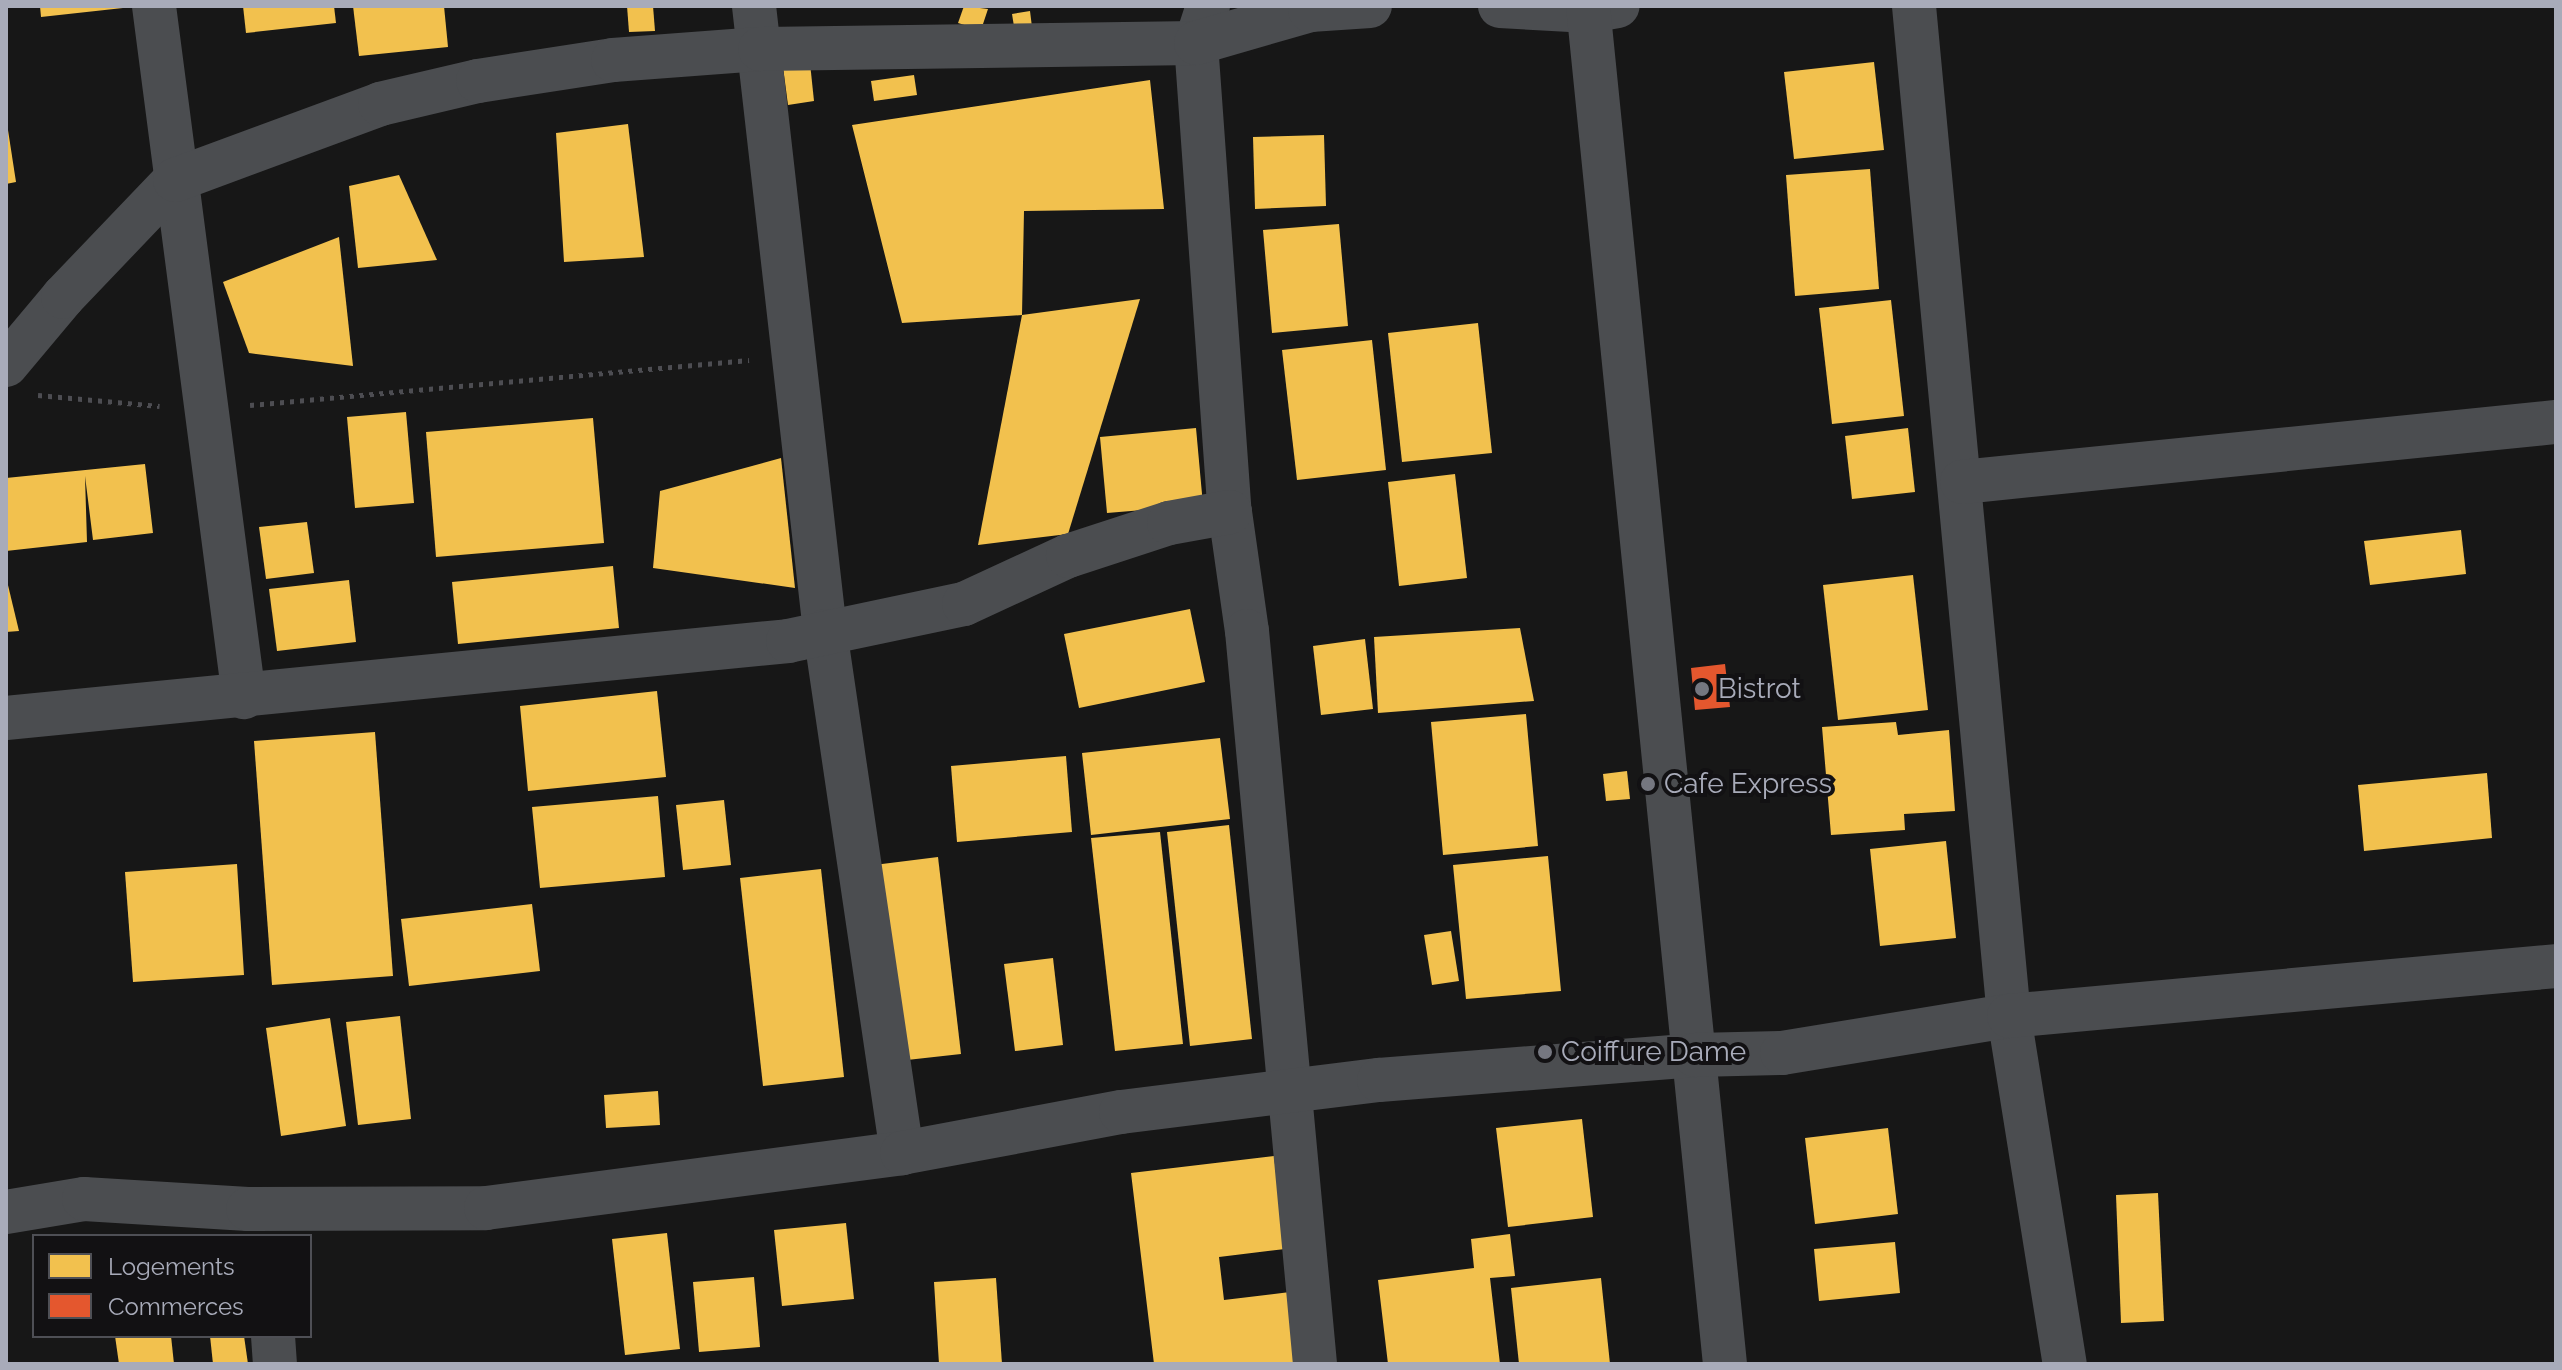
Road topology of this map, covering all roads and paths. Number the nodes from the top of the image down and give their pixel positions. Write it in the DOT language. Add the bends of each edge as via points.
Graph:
graph roads {
  1 [pos="154,6"];
  2 [pos="754,6"];
  3 [pos="1370,6"];
  4 [pos="1500,6"];
  5 [pos="1914,6"];
  6 [pos="1598,8"];
  7 [pos="1202,24"];
  8 [pos="760,49"];
  9 [pos="175,180"];
  10 [pos="794,356"];
  11 [pos="14,380"];
  12 [pos="206,409"];
  13 [pos="2556,422"];
  14 [pos="1962,482"];
  15 [pos="1230,512"];
  16 [pos="825,631"];
  17 [pos="244,697"];
  18 [pos="6,718"];
  19 [pos="2556,966"];
  20 [pos="2009,1016"];
  21 [pos="1695,1055"];
  22 [pos="1286,1094"];
  23 [pos="902,1153"];
  24 [pos="6,1212"];
  25 [pos="264,1222"];
  26 [pos="273,1338"];
  27 [pos="275,1364"];
  28 [pos="1315,1364"];
  29 [pos="1725,1364"];
  30 [pos="2065,1364"];
  1 -- 9 [label="street"];
  2 -- 8 [label="street"];
  3 -- 7 [label="street"];
  4 -- 6 [label="street"];
  5 -- 14 [label="street"];
  6 -- 21 [label="street"];
  7 -- 8 [label="street"];
  7 -- 15 [label="street"];
  8 -- 9 [label="street" via="613,60 478,81 380,104"];
  8 -- 10 [label="street"];
  9 -- 11 [label="street" via="63,297"];
  9 -- 12 [label="street"];
  10 -- 12 [label="path"];
  10 -- 16 [label="street"];
  11 -- 12 [label="path"];
  12 -- 17 [label="street"];
  13 -- 14 [label="street"];
  14 -- 20 [label="street"];
  15 -- 16 [label="street" via="1169,523 1068,556 964,604"];
  15 -- 22 [label="street" via="1247,631"];
  16 -- 17 [label="street" via="788,641"];
  16 -- 23 [label="street"];
  17 -- 18 [label="street"];
  19 -- 20 [label="street"];
  20 -- 21 [label="street" via="1782,1053"];
  20 -- 30 [label="street"];
  21 -- 22 [label="street" via="1379,1080"];
  21 -- 29 [label="street"];
  22 -- 23 [label="street" via="1121,1112"];
  22 -- 28 [label="street"];
  23 -- 25 [label="street" via="486,1208"];
  24 -- 25 [label="street" via="84,1199"];
  26 -- 27 [label="street"];
}
